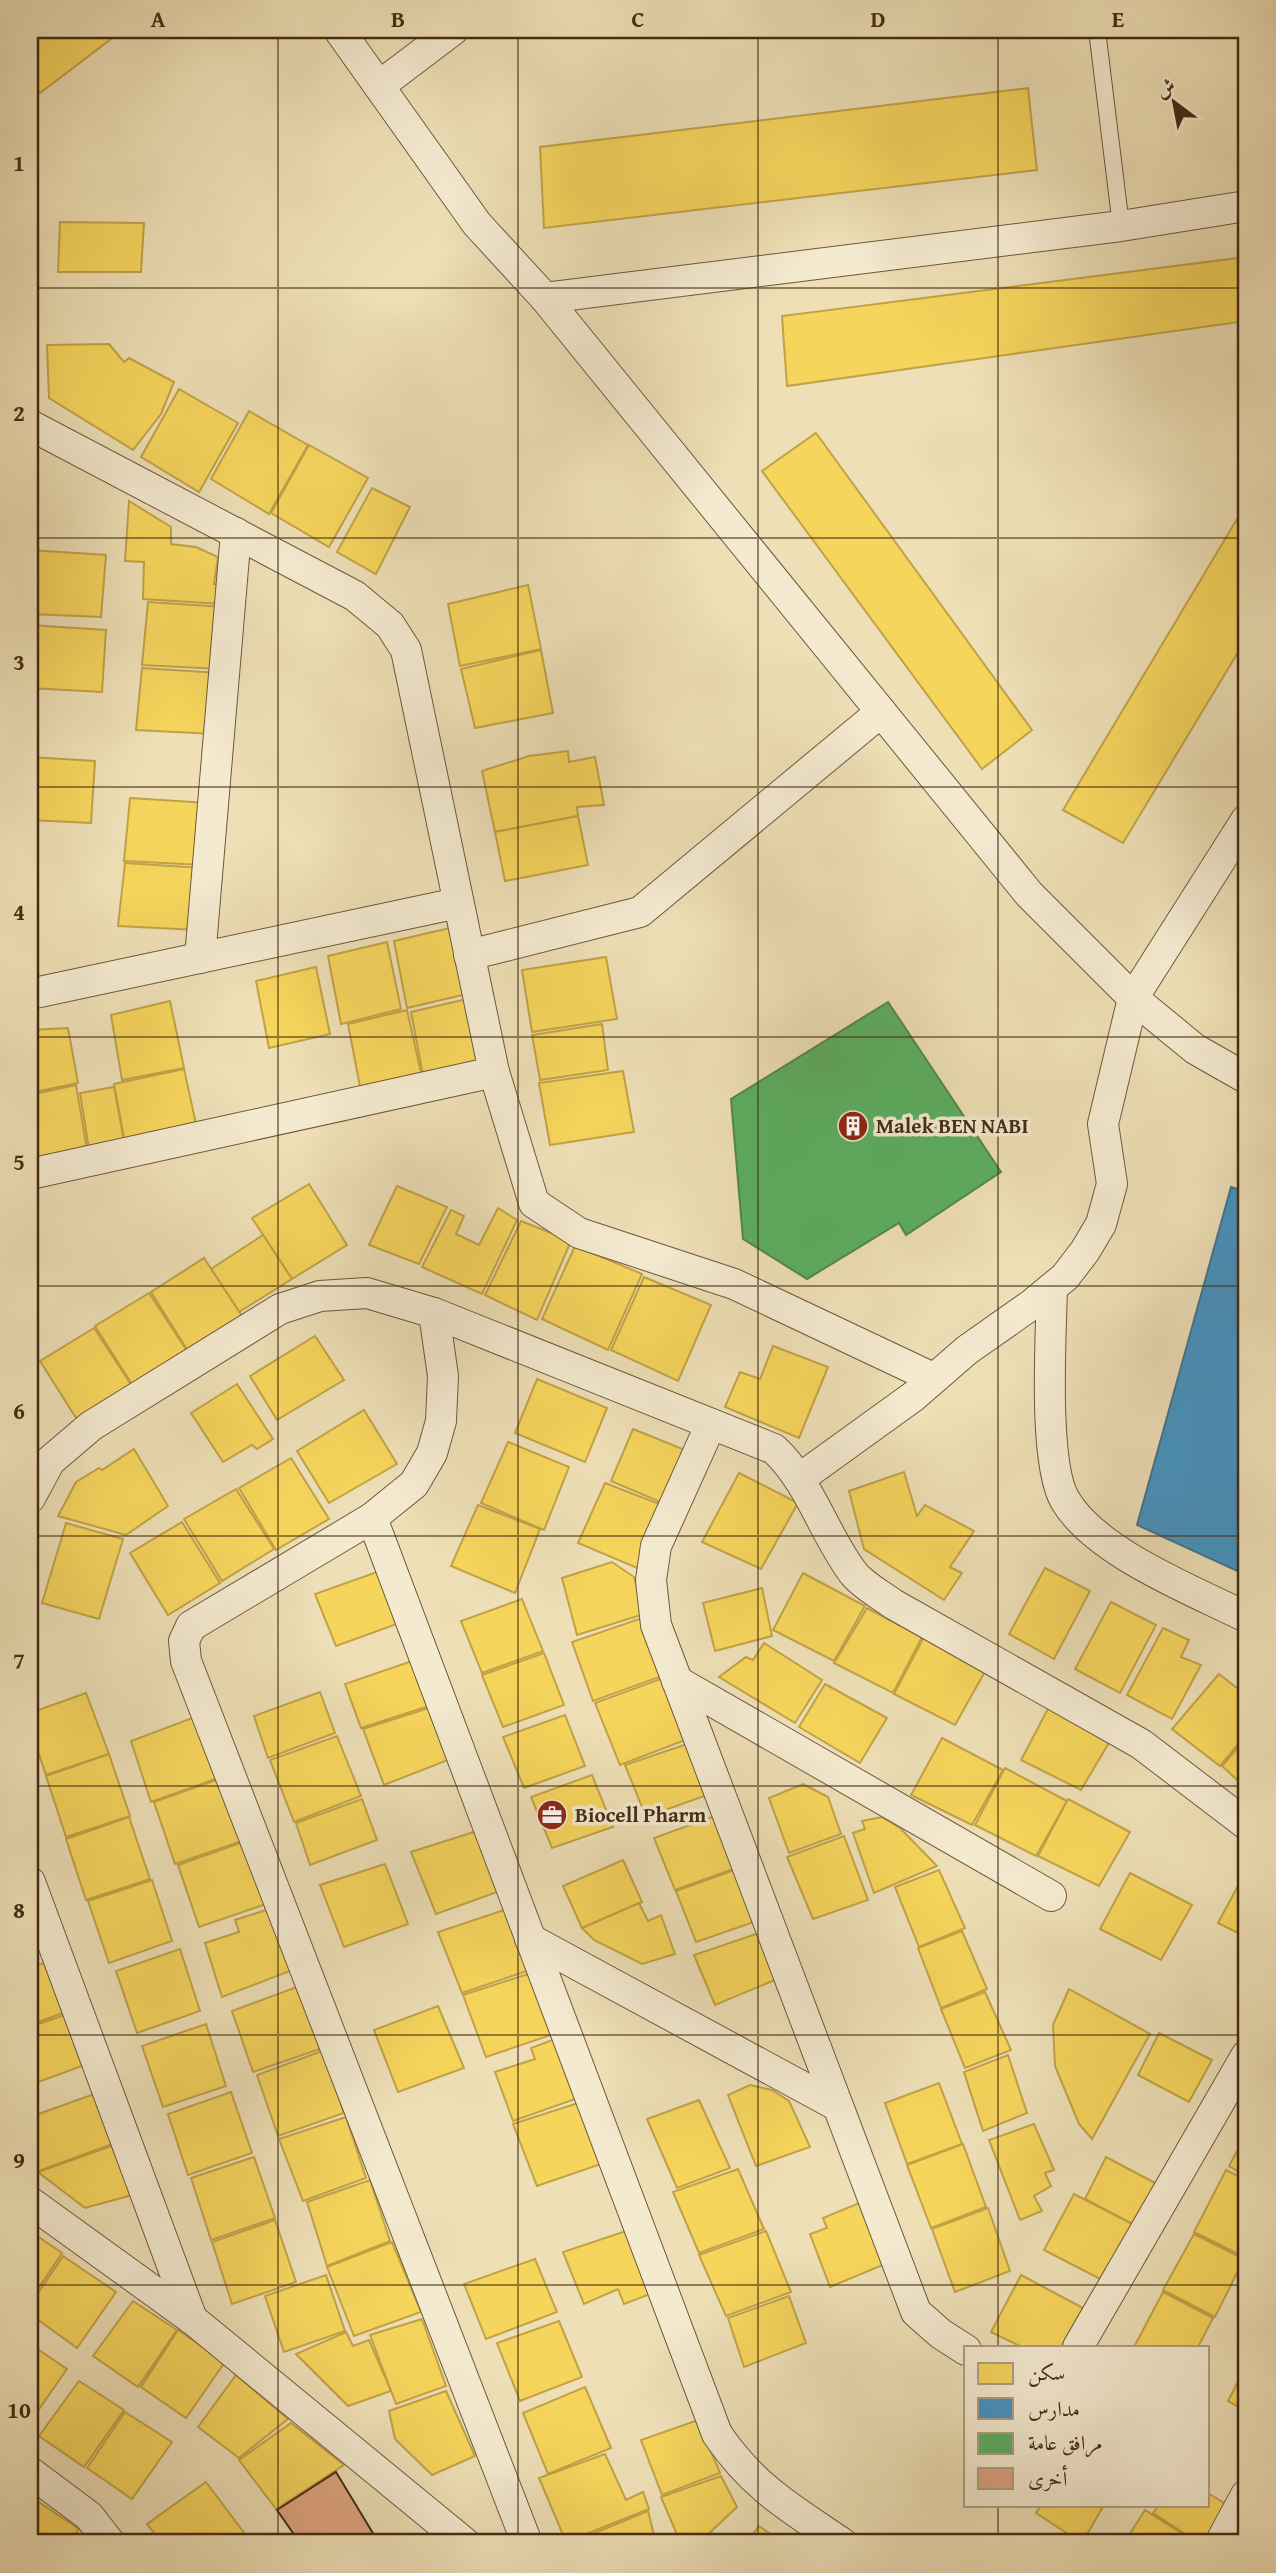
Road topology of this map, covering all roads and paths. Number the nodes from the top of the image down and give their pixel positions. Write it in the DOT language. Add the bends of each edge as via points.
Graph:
graph roads {
  1 [pos="339,30"];
  2 [pos="453,30"];
  3 [pos="1097,30"];
  4 [pos="379,86"];
  5 [pos="1246,206"];
  6 [pos="1121,226"];
  7 [pos="545,298"];
  8 [pos="30,425"];
  9 [pos="236,533"];
  10 [pos="881,712"];
  11 [pos="1246,820"];
  12 [pos="458,903"];
  13 [pos="469,955"];
  14 [pos="200,958"];
  15 [pos="30,994"];
  16 [pos="1133,998"];
  17 [pos="494,1072"];
  18 [pos="1246,1078"];
  19 [pos="30,1174"];
  20 [pos="1052,1288"];
  21 [pos="434,1313"];
  22 [pos="933,1378"];
  23 [pos="711,1424"];
  24 [pos="799,1479"];
  25 [pos="30,1498"];
  26 [pos="372,1518"];
  27 [pos="1246,1617"];
  28 [pos="677,1681"];
  29 [pos="1246,1824"];
  30 [pos="30,1882"];
  31 [pos="1051,1896"];
  32 [pos="530,1939"];
  33 [pos="1246,2056"];
  34 [pos="836,2105"];
  35 [pos="30,2202"];
  36 [pos="192,2319"];
  37 [pos="1079,2346"];
  38 [pos="964,2348"];
  39 [pos="30,2472"];
  40 [pos="1246,2495"];
  41 [pos="110,2543"];
  42 [pos="465,2543"];
  43 [pos="527,2543"];
  44 [pos="842,2543"];
  45 [pos="1220,2543"];
  1 -- 4 [label="street"];
  2 -- 4 [label="street"];
  3 -- 6 [label="lane"];
  4 -- 7 [label="street" via="477,224"];
  5 -- 6 [label="street"];
  6 -- 7 [label="street"];
  7 -- 10 [label="street"];
  8 -- 9 [label="street"];
  9 -- 12 [label="street" via="355,596 390,625 406,650"];
  9 -- 14 [label="street"];
  10 -- 13 [label="street" via="640,912"];
  10 -- 16 [label="street" via="1029,894"];
  11 -- 16 [label="street"];
  12 -- 13 [label="street"];
  12 -- 14 [label="street"];
  13 -- 17 [label="street"];
  14 -- 15 [label="street"];
  16 -- 18 [label="street" via="1195,1049"];
  16 -- 20 [label="street" via="1103,1124 1112,1184 1096,1233"];
  17 -- 19 [label="street"];
  17 -- 22 [label="street" via="534,1203 579,1233 734,1283"];
  20 -- 22 [label="street"];
  20 -- 27 [label="street" via="1051,1427 1063,1498 1104,1543"];
  21 -- 23 [label="street"];
  21 -- 25 [label="street" via="367,1293 320,1296 280,1309 91,1426 50,1461"];
  21 -- 26 [label="street" via="443,1376 432,1453 414,1484"];
  22 -- 24 [label="street"];
  23 -- 24 [label="street" via="774,1449 792,1465"];
  23 -- 28 [label="street" via="656,1546 651,1580 656,1625"];
  24 -- 29 [label="street" via="831,1541 856,1577 894,1604 1141,1744"];
  26 -- 32 [label="street"];
  26 -- 43 [label="street" via="191,1626 184,1642 186,1661"];
  28 -- 31 [label="street"];
  28 -- 34 [label="street"];
  30 -- 36 [label="street"];
  32 -- 34 [label="street"];
  32 -- 44 [label="street" via="718,2434 762,2489"];
  33 -- 37 [label="street"];
  34 -- 38 [label="street" via="916,2312"];
  35 -- 36 [label="street"];
  36 -- 42 [label="street"];
  39 -- 41 [label="street" via="89,2515"];
  40 -- 45 [label="street"];
}
